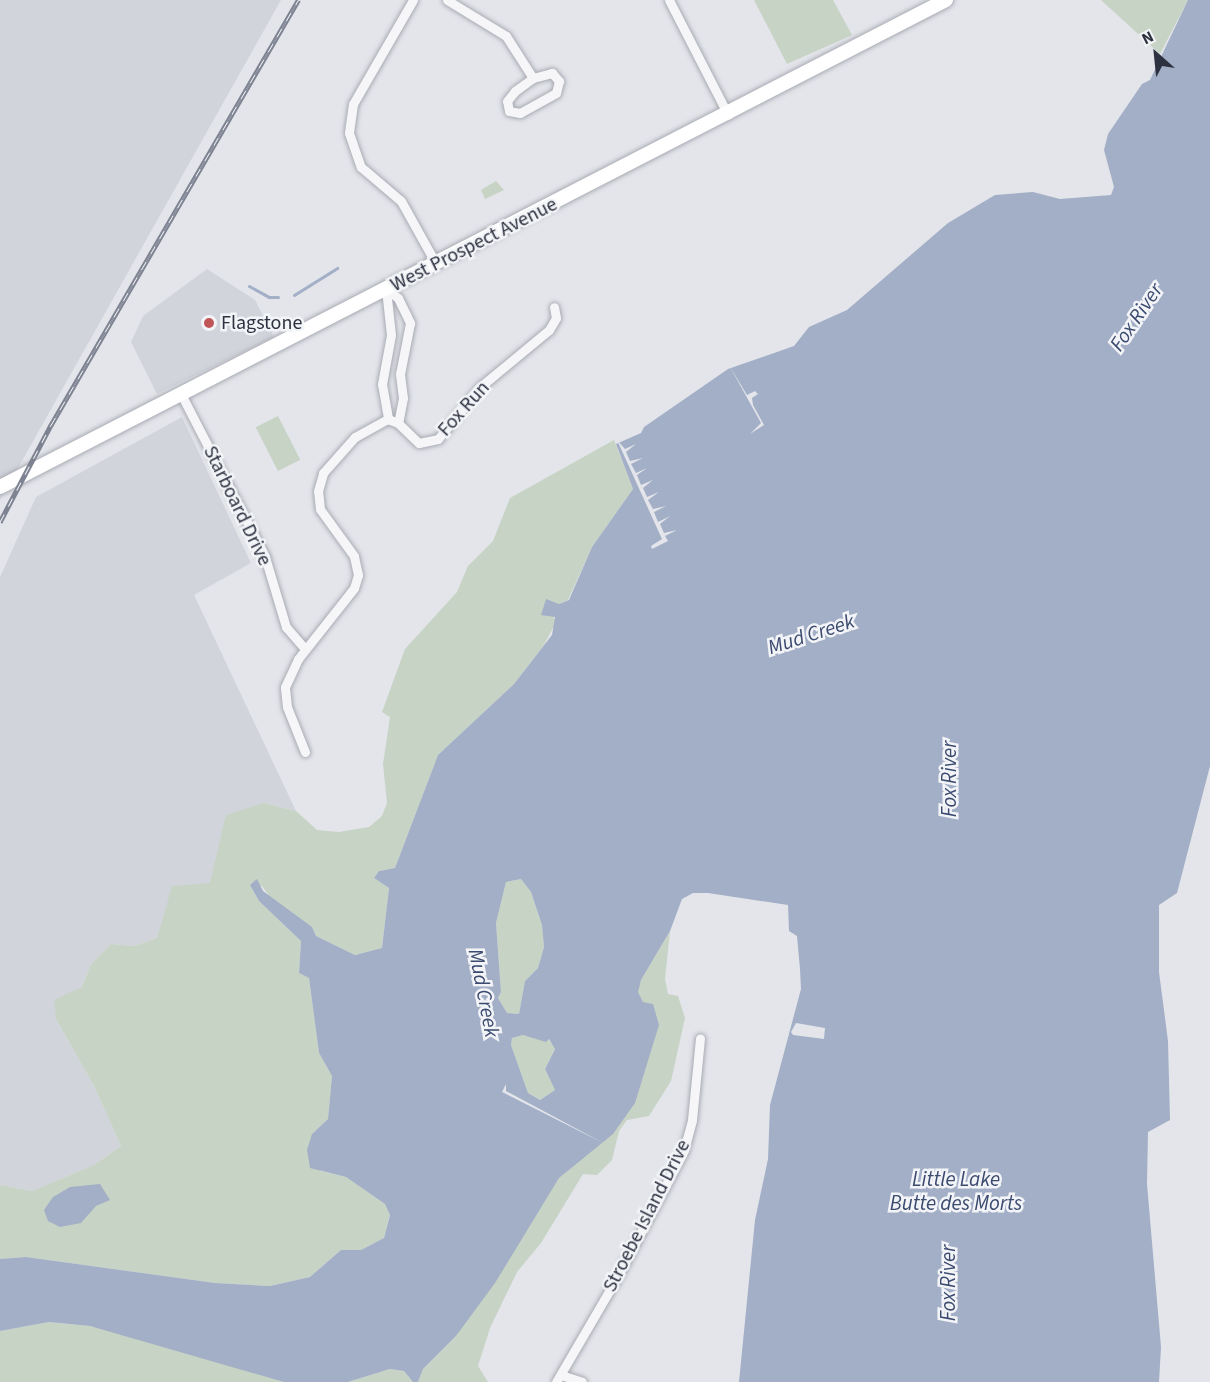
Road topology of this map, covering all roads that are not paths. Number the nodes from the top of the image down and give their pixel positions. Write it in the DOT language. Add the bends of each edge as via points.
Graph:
graph roads {
  1 [pos="413,0"];
  2 [pos="447,0"];
  3 [pos="669,0"];
  4 [pos="946,0"];
  5 [pos="534,78"];
  6 [pos="728,115"];
  7 [pos="436,264"];
  8 [pos="386,289"];
  9 [pos="554,307"];
  10 [pos="181,394"];
  11 [pos="388,419"];
  12 [pos="398,423"];
  13 [pos="0,487"];
  14 [pos="305,649"];
  15 [pos="305,753"];
  16 [pos="700,1038"];
  17 [pos="559,1378"];
  18 [pos="582,1382"];
  1 -- 7 [label="street" via="353,104 349,133 361,168 401,201"];
  2 -- 5 [label="street" via="506,36"];
  3 -- 6 [label="street"];
  4 -- 6 [label="main road, West Prospect Avenue"];
  5 -- 5 [label="street" via="508,98 512,113 520,113 560,88 552,73"];
  6 -- 7 [label="main road, West Prospect Avenue"];
  7 -- 8 [label="main road, West Prospect Avenue"];
  8 -- 10 [label="main road, West Prospect Avenue"];
  8 -- 11 [label="street" via="391,335 382,384"];
  8 -- 12 [label="street" via="398,298 410,323 400,374 403,398"];
  9 -- 12 [label="street, Fox Run" via="556,318 549,330 480,387 438,439 419,443"];
  10 -- 13 [label="main road, West Prospect Avenue"];
  10 -- 14 [label="street, Starboard Drive" via="265,557 286,627"];
  11 -- 12 [label="street, Fox Run"];
  11 -- 14 [label="street" via="355,436 328,465 320,482 320,509 354,556 358,575 354,588"];
  14 -- 15 [label="street" via="285,687 287,707"];
  16 -- 17 [label="street, Stroebe Island Drive" via="692,1120 684,1150"];
  17 -- 18 [label="street"];
}
